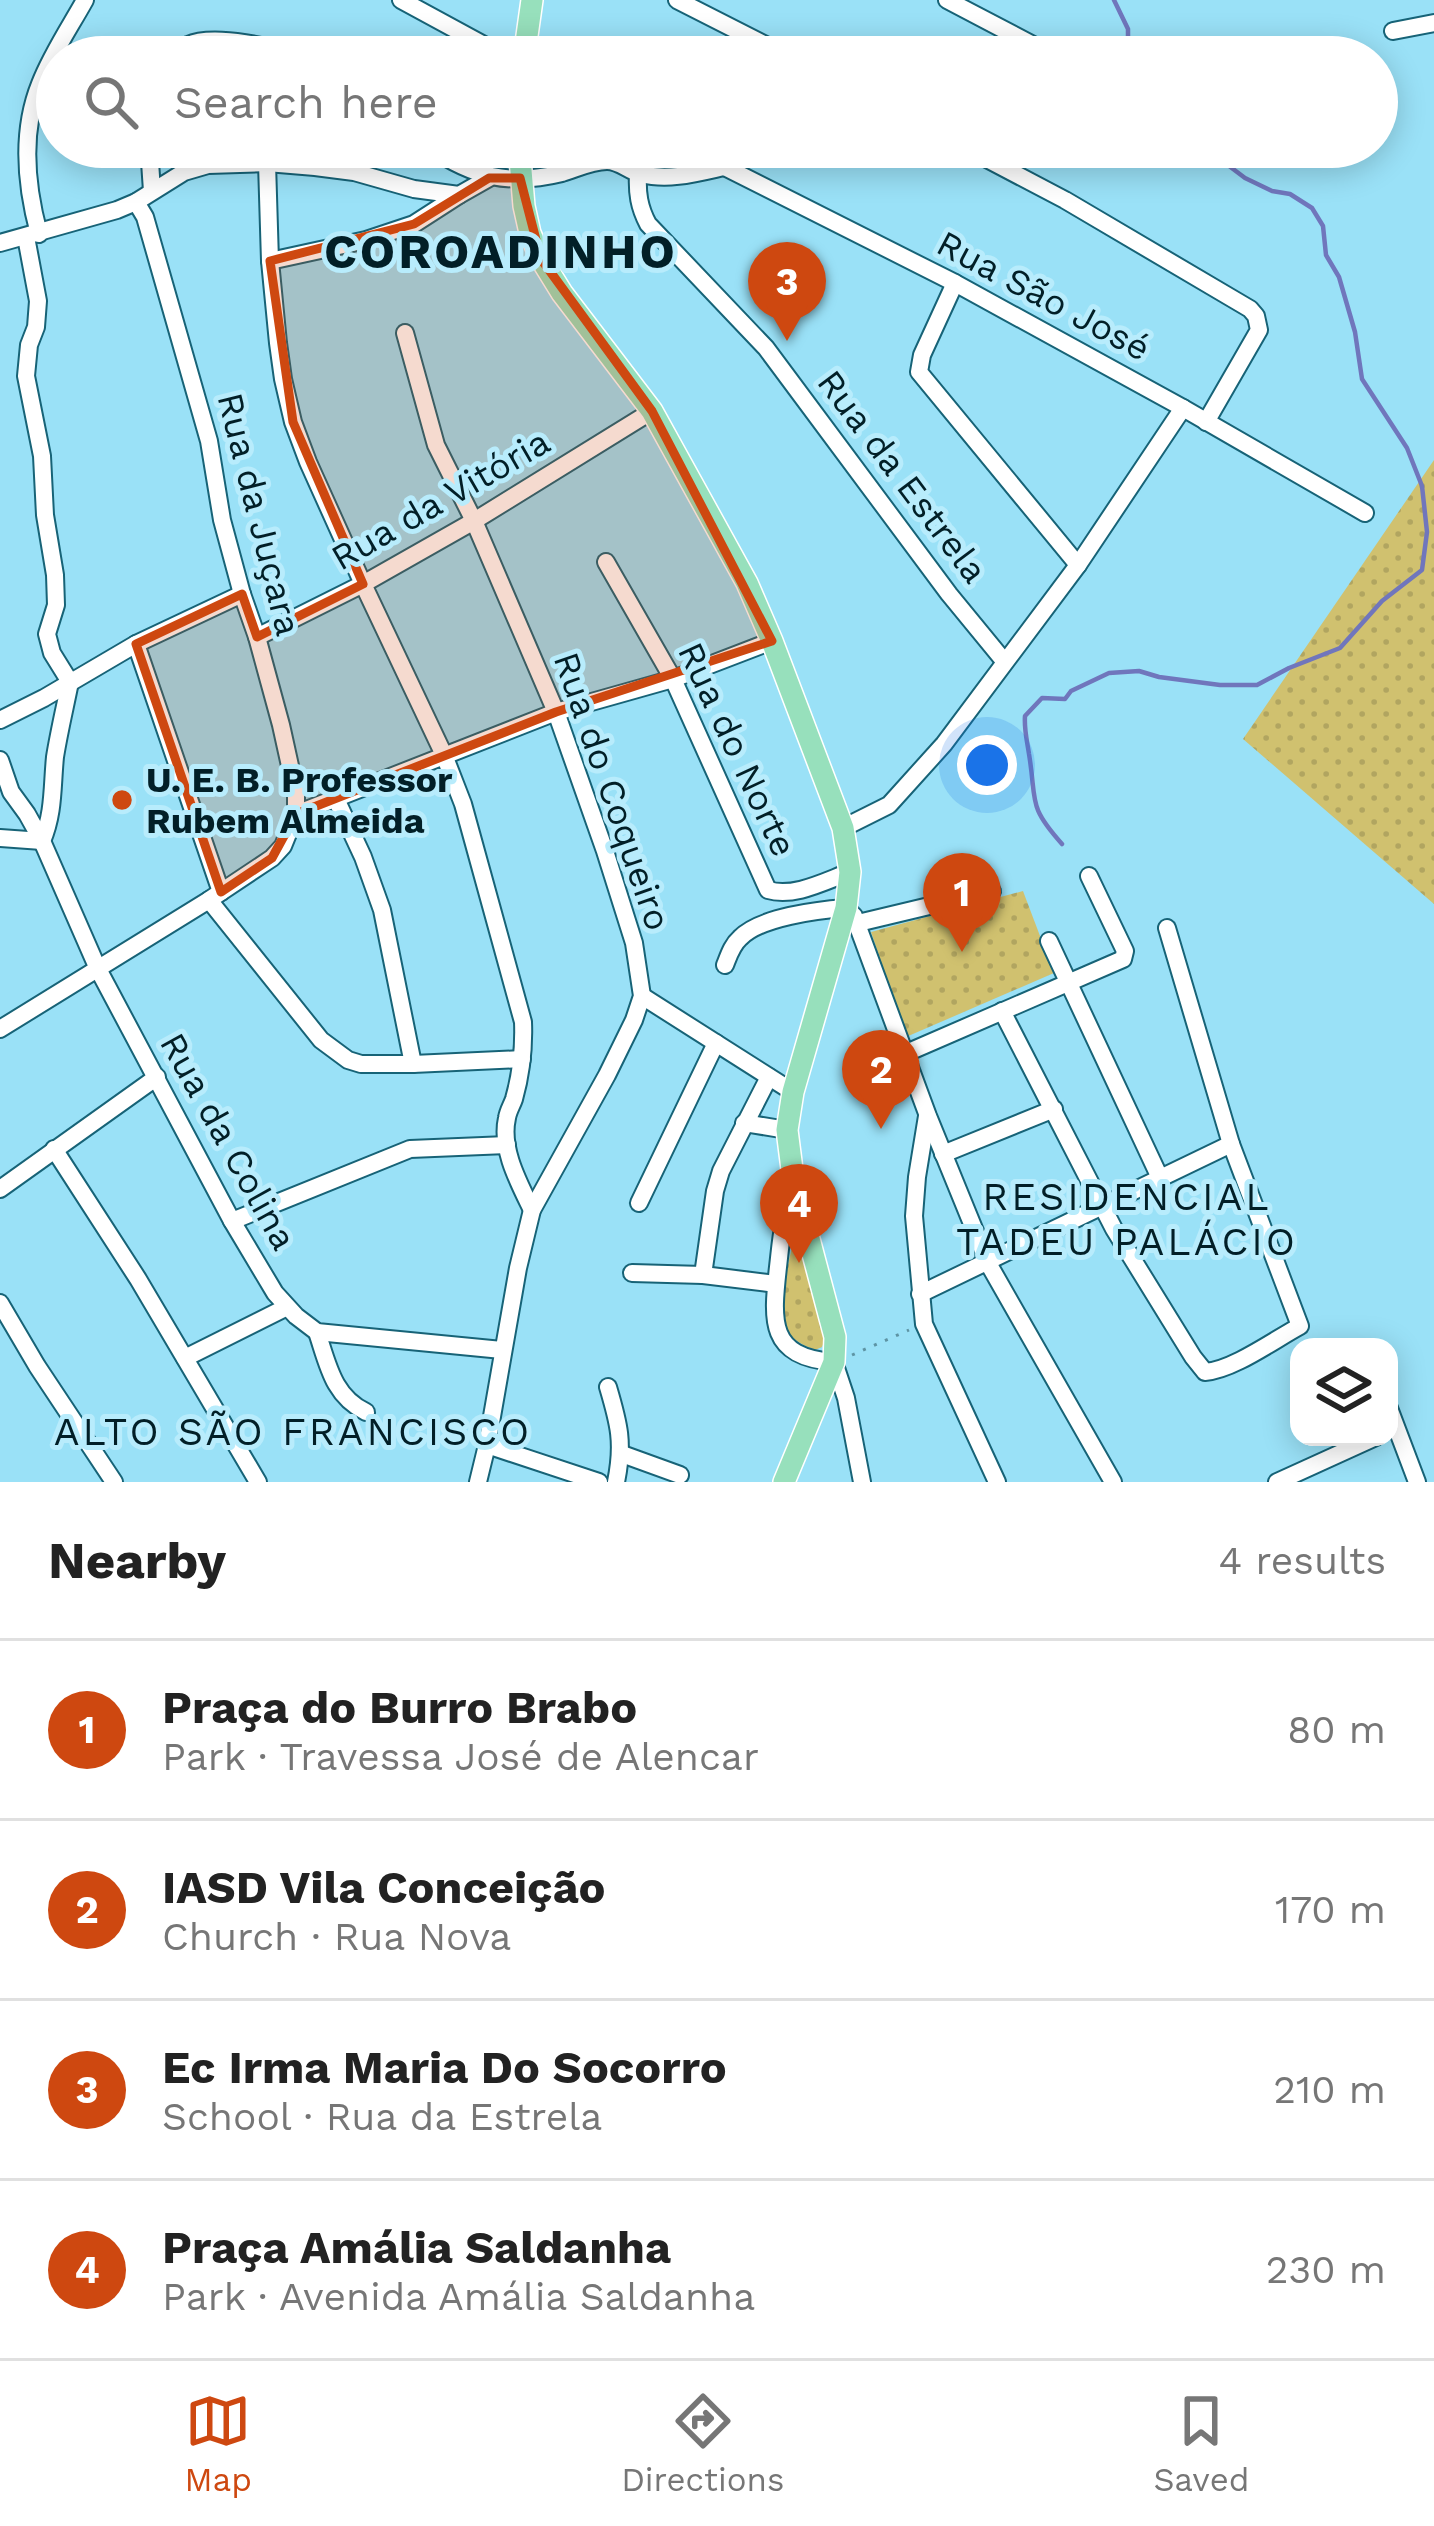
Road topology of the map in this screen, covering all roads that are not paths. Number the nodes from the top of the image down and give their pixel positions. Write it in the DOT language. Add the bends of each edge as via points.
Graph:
graph roads {
  1 [pos="85,0"];
  2 [pos="401,0"];
  3 [pos="532,0"];
  4 [pos="677,0"];
  5 [pos="947,0"];
  6 [pos="1434,23"];
  7 [pos="1393,31"];
  8 [pos="65,36"];
  9 [pos="467,36"];
  10 [pos="527,36"];
  11 [pos="748,36"];
  12 [pos="1016,36"];
  13 [pos="36,96"];
  14 [pos="147,168"];
  15 [pos="200,168"];
  16 [pos="267,168"];
  17 [pos="315,168"];
  18 [pos="464,168"];
  19 [pos="520,168"];
  20 [pos="576,168"];
  21 [pos="627,168"];
  22 [pos="719,168"];
  23 [pos="727,168"];
  24 [pos="1004,168"];
  25 [pos="638,174"];
  26 [pos="489,178"];
  27 [pos="520,178"];
  28 [pos="458,195"];
  29 [pos="144,196"];
  30 [pos="33,235"];
  31 [pos="0,243"];
  32 [pos="270,261"];
  33 [pos="955,283"];
  34 [pos="405,333"];
  35 [pos="1183,408"];
  36 [pos="652,411"];
  37 [pos="1206,422"];
  38 [pos="1365,514"];
  39 [pos="474,521"];
  40 [pos="606,562"];
  41 [pos="1078,565"];
  42 [pos="363,584"];
  43 [pos="242,594"];
  44 [pos="257,637"];
  45 [pos="772,641"];
  46 [pos="136,644"];
  47 [pos="1004,661"];
  48 [pos="673,679"];
  49 [pos="70,682"];
  50 [pos="556,712"];
  51 [pos="0,720"];
  52 [pos="444,755"];
  53 [pos="0,760"];
  54 [pos="336,799"];
  55 [pos="296,814"];
  56 [pos="843,828"];
  57 [pos="0,838"];
  58 [pos="42,841"];
  59 [pos="850,872"];
  60 [pos="1089,876"];
  61 [pos="992,891"];
  62 [pos="215,896"];
  63 [pos="852,916"];
  64 [pos="1167,928"];
  65 [pos="1049,941"];
  66 [pos="725,965"];
  67 [pos="98,968"];
  68 [pos="1068,981"];
  69 [pos="642,996"];
  70 [pos="1002,1011"];
  71 [pos="0,1029"];
  72 [pos="716,1042"];
  73 [pos="904,1054"];
  74 [pos="522,1059"];
  75 [pos="413,1064"];
  76 [pos="157,1077"];
  77 [pos="770,1077"];
  78 [pos="793,1092"];
  79 [pos="1054,1109"];
  80 [pos="928,1116"];
  81 [pos="744,1123"];
  82 [pos="787,1130"];
  83 [pos="1232,1144"];
  84 [pos="507,1145"];
  85 [pos="54,1149"];
  86 [pos="944,1154"];
  87 [pos="1161,1180"];
  88 [pos="2,1182"];
  89 [pos="795,1192"];
  90 [pos="639,1203"];
  91 [pos="1102,1207"];
  92 [pos="532,1210"];
  93 [pos="232,1221"];
  94 [pos="988,1263"];
  95 [pos="632,1274"];
  96 [pos="704,1276"];
  97 [pos="776,1284"];
  98 [pos="920,1294"];
  99 [pos="0,1303"];
  100 [pos="287,1307"];
  101 [pos="317,1332"];
  102 [pos="502,1350"];
  103 [pos="185,1358"];
  104 [pos="834,1362"];
  105 [pos="608,1387"];
  106 [pos="366,1412"];
  107 [pos="1398,1440"];
  108 [pos="487,1445"];
  109 [pos="1359,1446"];
  110 [pos="622,1454"];
  111 [pos="680,1475"];
  112 [pos="1301,1477"];
  113 [pos="114,1482"];
  114 [pos="258,1482"];
  115 [pos="478,1482"];
  116 [pos="599,1482"];
  117 [pos="616,1482"];
  118 [pos="784,1482"];
  119 [pos="862,1482"];
  120 [pos="997,1482"];
  121 [pos="1113,1482"];
  122 [pos="1277,1482"];
  123 [pos="1417,1482"];
  1 -- 8 [label="street"];
  2 -- 9 [label="street"];
  3 -- 10 [label="main road"];
  4 -- 11 [label="street"];
  5 -- 12 [label="street"];
  6 -- 7 [label="street"];
  13 -- 30 [label="street" via="27,152"];
  14 -- 29 [label="street, Rua da Juçara"];
  15 -- 29 [label="street"];
  16 -- 32 [label="street"];
  17 -- 28 [label="street"];
  18 -- 26 [label="street"];
  19 -- 27 [label="main road"];
  20 -- 27 [label="street"];
  21 -- 25 [label="street"];
  22 -- 25 [label="street"];
  23 -- 33 [label="street, Rua São José"];
  24 -- 37 [label="street" via="1250,309 1259,330"];
  25 -- 47 [label="street, Rua da Estrela" via="648,224 766,348"];
  26 -- 27 [label="street"];
  26 -- 28 [label="street"];
  27 -- 36 [label="main road" via="541,260"];
  28 -- 32 [label="street" via="399,230"];
  29 -- 30 [label="street"];
  29 -- 43 [label="street, Rua da Juçara"];
  30 -- 31 [label="street"];
  30 -- 49 [label="street" via="38,301 26,376 55,575 47,634"];
  32 -- 42 [label="street" via="293,422"];
  33 -- 35 [label="street, Rua São José"];
  33 -- 41 [label="street" via="919,372"];
  34 -- 39 [label="street, Rua do Coqueiro" via="436,445"];
  35 -- 37 [label="street, Rua São José"];
  35 -- 41 [label="street"];
  36 -- 39 [label="street, Rua da Vitória"];
  36 -- 45 [label="main road"];
  37 -- 38 [label="street, Rua São José"];
  39 -- 42 [label="street, Rua da Vitória"];
  39 -- 50 [label="street, Rua do Coqueiro"];
  40 -- 48 [label="street, Rua do Norte"];
  41 -- 47 [label="street"];
  42 -- 44 [label="street, Rua da Vitória"];
  42 -- 52 [label="street"];
  43 -- 44 [label="street, Rua da Juçara"];
  43 -- 46 [label="street"];
  44 -- 55 [label="street, Rua da Juçara"];
  45 -- 48 [label="street"];
  45 -- 56 [label="main road"];
  46 -- 49 [label="street"];
  46 -- 62 [label="street"];
  47 -- 56 [label="street" via="916,778 889,805"];
  48 -- 50 [label="street"];
  48 -- 59 [label="street, Rua do Norte" via="768,890 780,894"];
  49 -- 51 [label="street"];
  49 -- 58 [label="street"];
  50 -- 52 [label="street"];
  50 -- 69 [label="street, Rua do Coqueiro" via="634,943"];
  52 -- 54 [label="street"];
  52 -- 74 [label="street" via="508,960 523,1022"];
  53 -- 58 [label="street, Rua da Colina"];
  54 -- 55 [label="street"];
  54 -- 75 [label="street" via="382,910"];
  55 -- 62 [label="street" via="272,858"];
  56 -- 59 [label="main road"];
  57 -- 58 [label="street"];
  58 -- 67 [label="street, Rua da Colina"];
  59 -- 63 [label="main road"];
  60 -- 68 [label="street" via="1125,955"];
  61 -- 63 [label="street"];
  62 -- 67 [label="street"];
  62 -- 75 [label="street" via="321,1040 361,1064"];
  63 -- 66 [label="street" via="791,916 748,931"];
  63 -- 73 [label="street"];
  63 -- 78 [label="main road"];
  64 -- 83 [label="street"];
  65 -- 68 [label="street"];
  67 -- 71 [label="street"];
  67 -- 76 [label="street, Rua da Colina"];
  68 -- 70 [label="street"];
  68 -- 87 [label="street"];
  69 -- 72 [label="street"];
  69 -- 92 [label="street"];
  70 -- 73 [label="street"];
  70 -- 79 [label="street"];
  72 -- 77 [label="street"];
  72 -- 90 [label="street"];
  73 -- 80 [label="street"];
  74 -- 75 [label="street"];
  74 -- 84 [label="street"];
  76 -- 85 [label="street"];
  76 -- 93 [label="street, Rua da Colina"];
  77 -- 78 [label="street"];
  77 -- 81 [label="street"];
  78 -- 82 [label="main road"];
  79 -- 86 [label="street"];
  79 -- 91 [label="street"];
  80 -- 86 [label="street"];
  80 -- 98 [label="street" via="914,1216"];
  81 -- 82 [label="street"];
  81 -- 96 [label="street" via="715,1191"];
  82 -- 89 [label="main road"];
  83 -- 87 [label="street"];
  83 -- 91 [label="street" via="1300,1326 1229,1365 1205,1372"];
  84 -- 92 [label="street"];
  84 -- 93 [label="street" via="410,1149"];
  85 -- 88 [label="street"];
  85 -- 103 [label="street"];
  86 -- 94 [label="street"];
  87 -- 91 [label="street"];
  89 -- 97 [label="street"];
  89 -- 104 [label="main road" via="832,1326"];
  91 -- 94 [label="street"];
  92 -- 102 [label="street"];
  93 -- 100 [label="street, Rua da Colina"];
  94 -- 98 [label="street"];
  94 -- 121 [label="street"];
  95 -- 96 [label="street"];
  96 -- 97 [label="street"];
  97 -- 104 [label="street" via="774,1319 784,1344 802,1358"];
  98 -- 120 [label="street" via="925,1324"];
  99 -- 113 [label="street"];
  100 -- 101 [label="street, Rua da Colina"];
  100 -- 103 [label="street"];
  101 -- 102 [label="street"];
  101 -- 106 [label="street, Rua da Colina" via="341,1396"];
  102 -- 108 [label="street"];
  103 -- 114 [label="street"];
  104 -- 118 [label="main road"];
  104 -- 119 [label="street"];
  105 -- 110 [label="street"];
  107 -- 123 [label="street"];
  108 -- 115 [label="street"];
  108 -- 116 [label="street"];
  109 -- 112 [label="street"];
  110 -- 111 [label="street"];
  110 -- 117 [label="street"];
  112 -- 122 [label="street"];
}
